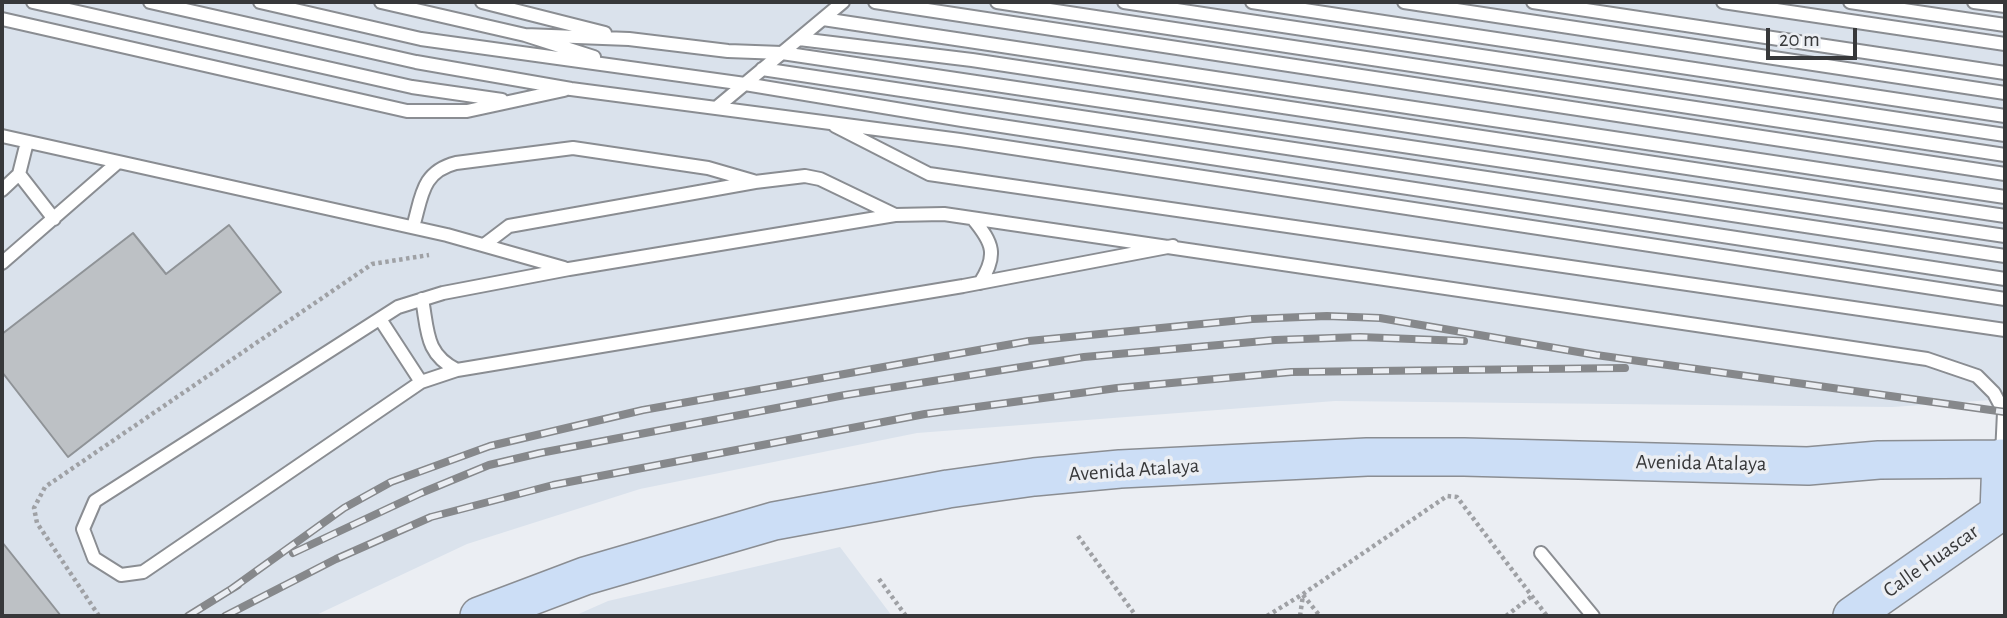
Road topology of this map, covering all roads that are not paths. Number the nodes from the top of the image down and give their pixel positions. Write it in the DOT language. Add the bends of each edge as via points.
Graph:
graph roads {
  1 [pos="33,2"];
  2 [pos="150,2"];
  3 [pos="260,2"];
  4 [pos="381,2"];
  5 [pos="482,2"];
  6 [pos="843,2"];
  7 [pos="875,2"];
  8 [pos="997,2"];
  9 [pos="1124,2"];
  10 [pos="1252,2"];
  11 [pos="1404,2"];
  12 [pos="1533,2"];
  13 [pos="1723,2"];
  14 [pos="1850,2"];
  15 [pos="1974,2"];
  16 [pos="2005,6"];
  17 [pos="2,19"];
  18 [pos="823,19"];
  19 [pos="2005,25"];
  20 [pos="525,35"];
  21 [pos="629,39"];
  22 [pos="799,39"];
  23 [pos="2005,44"];
  24 [pos="782,52"];
  25 [pos="624,67"];
  26 [pos="762,69"];
  27 [pos="2005,74"];
  28 [pos="745,84"];
  29 [pos="571,89"];
  30 [pos="2005,93"];
  31 [pos="512,102"];
  32 [pos="716,108"];
  33 [pos="2005,116"];
  34 [pos="826,122"];
  35 [pos="2005,135"];
  36 [pos="2,136"];
  37 [pos="27,142"];
  38 [pos="2005,155"];
  39 [pos="117,163"];
  40 [pos="19,174"];
  41 [pos="2005,174"];
  42 [pos="755,182"];
  43 [pos="2,190"];
  44 [pos="2005,197"];
  45 [pos="895,215"];
  46 [pos="2005,216"];
  47 [pos="54,219"];
  48 [pos="973,219"];
  49 [pos="413,227"];
  50 [pos="2005,236"];
  51 [pos="484,246"];
  52 [pos="1173,246"];
  53 [pos="2005,256"];
  54 [pos="2,263"];
  55 [pos="569,269"];
  56 [pos="2005,279"];
  57 [pos="980,283"];
  58 [pos="422,299"];
  59 [pos="2005,299"];
  60 [pos="380,319"];
  61 [pos="2005,330"];
  62 [pos="457,370"];
  63 [pos="421,382"];
  64 [pos="2003,472"];
  65 [pos="1541,553"];
  66 [pos="479,616"];
  67 [pos="1593,616"];
  68 [pos="1852,616"];
  1 -- 31 [label="lane" via="412,87"];
  2 -- 29 [label="lane" via="416,62"];
  3 -- 25 [label="lane" via="421,39"];
  4 -- 20 [label="lane"];
  5 -- 21 [label="lane"];
  6 -- 18 [label="lane"];
  7 -- 41 [label="lane"];
  8 -- 38 [label="lane"];
  9 -- 35 [label="lane"];
  10 -- 33 [label="lane"];
  11 -- 30 [label="lane"];
  12 -- 27 [label="lane"];
  13 -- 23 [label="lane"];
  14 -- 19 [label="lane"];
  15 -- 16 [label="lane"];
  17 -- 31 [label="lane" via="407,111 467,111"];
  18 -- 22 [label="lane"];
  18 -- 44 [label="lane"];
  20 -- 21 [label="lane"];
  20 -- 25 [label="lane"];
  21 -- 24 [label="lane" via="728,51"];
  22 -- 24 [label="lane"];
  22 -- 46 [label="lane" via="972,60"];
  24 -- 26 [label="lane"];
  24 -- 50 [label="lane"];
  25 -- 28 [label="lane"];
  26 -- 28 [label="lane"];
  26 -- 53 [label="lane"];
  28 -- 32 [label="lane"];
  28 -- 56 [label="lane"];
  29 -- 31 [label="lane"];
  29 -- 32 [label="lane"];
  32 -- 34 [label="lane"];
  34 -- 59 [label="lane"];
  34 -- 61 [label="lane" via="929,174"];
  36 -- 37 [label="lane"];
  37 -- 39 [label="lane"];
  37 -- 40 [label="lane"];
  39 -- 47 [label="lane"];
  39 -- 49 [label="lane"];
  40 -- 43 [label="lane"];
  40 -- 47 [label="lane"];
  42 -- 45 [label="lane" via="805,176 821,179"];
  42 -- 49 [label="lane" via="708,168 573,148 456,163 432,174"];
  42 -- 51 [label="lane" via="509,226"];
  45 -- 48 [label="lane" via="944,214"];
  45 -- 55 [label="lane"];
  47 -- 54 [label="lane"];
  48 -- 52 [label="lane"];
  48 -- 57 [label="lane" via="986,233 992,250 990,267"];
  49 -- 51 [label="lane"];
  51 -- 55 [label="lane"];
  52 -- 57 [label="lane"];
  52 -- 64 [label="lane" via="1927,359 1977,376 1994,393 2004,412"];
  55 -- 58 [label="lane"];
  57 -- 62 [label="lane"];
  58 -- 60 [label="lane"];
  58 -- 62 [label="lane" via="432,349 443,363"];
  60 -- 63 [label="lane"];
  60 -- 63 [label="lane" via="95,502 83,529 94,558 121,575 143,572"];
  62 -- 63 [label="lane"];
  64 -- 66 [label="main road, Avenida Atalaya" via="1876,480 1808,466 1367,457 1034,477 774,521 584,576"];
  64 -- 68 [label="main road, Calle Huascar" via="1998,513"];
  65 -- 67 [label="lane"];
}
